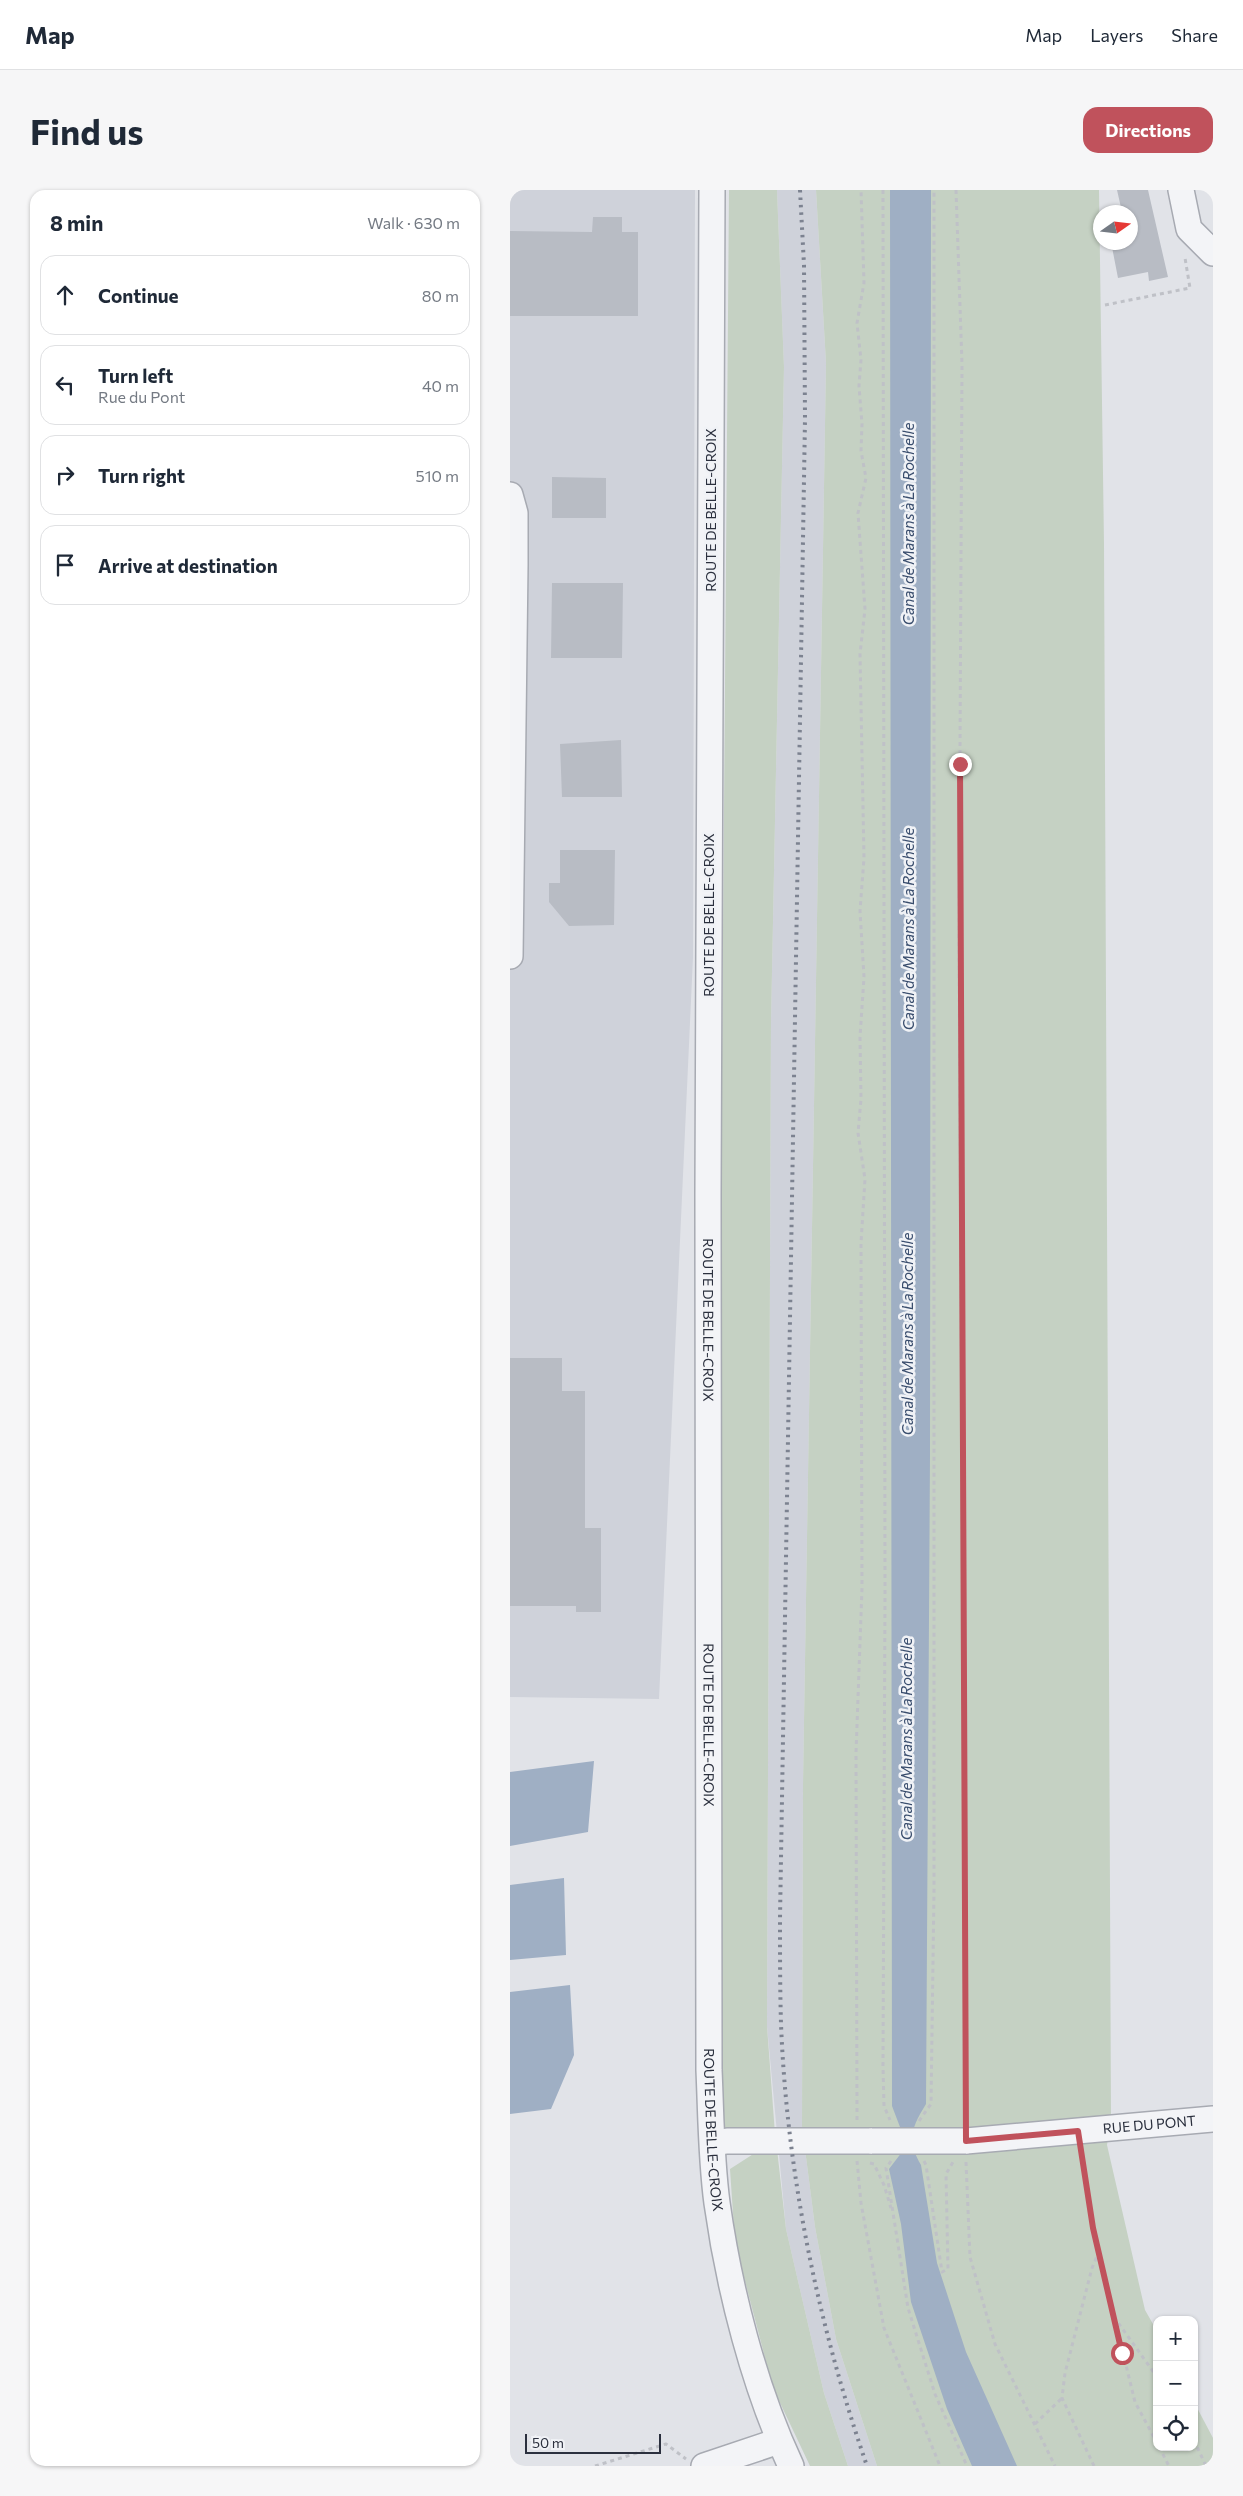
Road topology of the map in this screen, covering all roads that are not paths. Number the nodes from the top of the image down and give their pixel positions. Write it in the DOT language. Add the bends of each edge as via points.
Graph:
graph roads {
  1 [pos="712,190"];
  2 [pos="1181,190"];
  3 [pos="1207,247"];
  4 [pos="510,495"];
  5 [pos="511,742"];
  6 [pos="510,956"];
  7 [pos="1213,2118"];
  8 [pos="713,2144"];
  9 [pos="780,2441"];
  10 [pos="696,2463"];
  11 [pos="791,2466"];
  1 -- 8 [label="street, ROUTE DE BELLE-CROIX" via="707,1891"];
  2 -- 3 [label="street" via="1189,229"];
  4 -- 5 [label="street" via="514,513"];
  5 -- 6 [label="street"];
  7 -- 8 [label="street, RUE DU PONT, bridge" via="1078,2131 966,2147 864,2151 727,2141"];
  8 -- 9 [label="street, ROUTE DE BELLE-CROIX" via="717,2202 733,2290"];
  9 -- 10 [label="street"];
  9 -- 11 [label="street, ROUTE DE BELLE-CROIX"];
}
